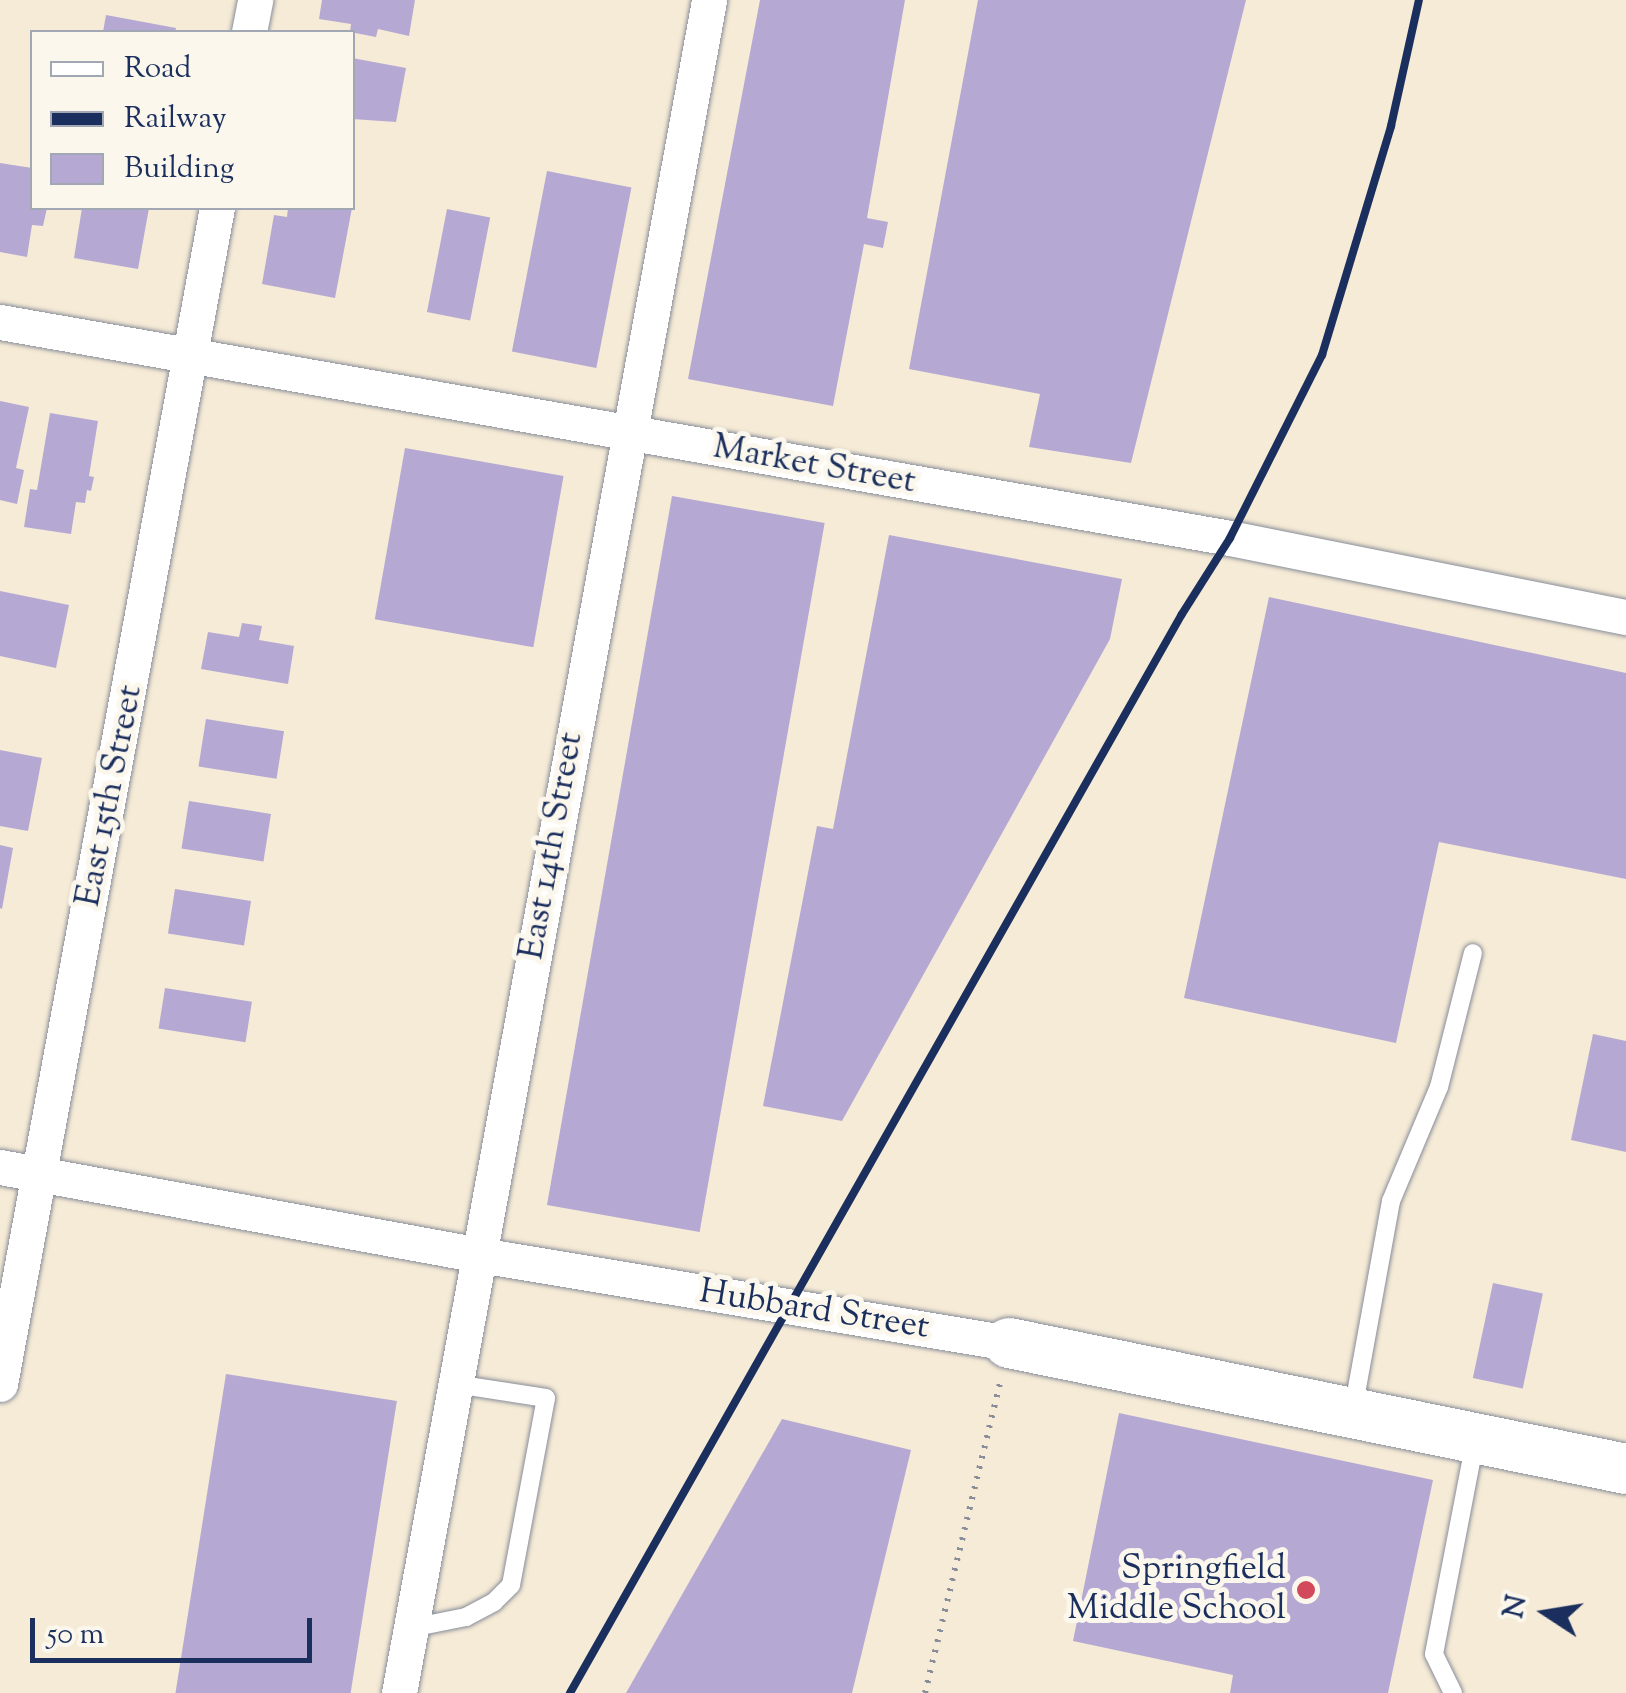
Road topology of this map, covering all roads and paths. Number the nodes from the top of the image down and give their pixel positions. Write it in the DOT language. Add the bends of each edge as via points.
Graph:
graph roads {
  1 [pos="255,0"];
  2 [pos="709,0"];
  3 [pos="250,30"];
  4 [pos="218,210"];
  5 [pos="0,322"];
  6 [pos="191,356"];
  7 [pos="630,434"];
  8 [pos="1626,617"];
  9 [pos="1473,952"];
  10 [pos="0,1166"];
  11 [pos="39,1174"];
  12 [pos="480,1255"];
  13 [pos="1009,1343"];
  14 [pos="0,1384"];
  15 [pos="456,1384"];
  16 [pos="1352,1415"];
  17 [pos="1475,1440"];
  18 [pos="1626,1469"];
  19 [pos="411,1628"];
  20 [pos="399,1693"];
  21 [pos="925,1693"];
  22 [pos="1453,1693"];
  1 -- 3 [label="street"];
  2 -- 7 [label="street, East 14th Street"];
  4 -- 6 [label="street, East 15th Street"];
  5 -- 6 [label="street, Market Street"];
  6 -- 7 [label="street, Market Street"];
  6 -- 11 [label="street, East 15th Street"];
  7 -- 8 [label="street, Market Street" via="1230,538"];
  7 -- 12 [label="street, East 14th Street"];
  9 -- 16 [label="lane" via="1440,1087 1391,1201"];
  10 -- 11 [label="street, Hubbard Street"];
  11 -- 12 [label="street, Hubbard Street"];
  11 -- 14 [label="street, East 15th Street"];
  12 -- 13 [label="street, Hubbard Street"];
  12 -- 15 [label="street, East 14th Street"];
  13 -- 16 [label="main road, Hubbard Street"];
  13 -- 21 [label="path"];
  15 -- 19 [label="street, East 14th Street"];
  15 -- 19 [label="lane" via="546,1398 511,1586 466,1617"];
  16 -- 17 [label="main road, Hubbard Street"];
  17 -- 18 [label="main road, Hubbard Street"];
  17 -- 22 [label="lane" via="1434,1654"];
  19 -- 20 [label="street, East 14th Street"];
}
